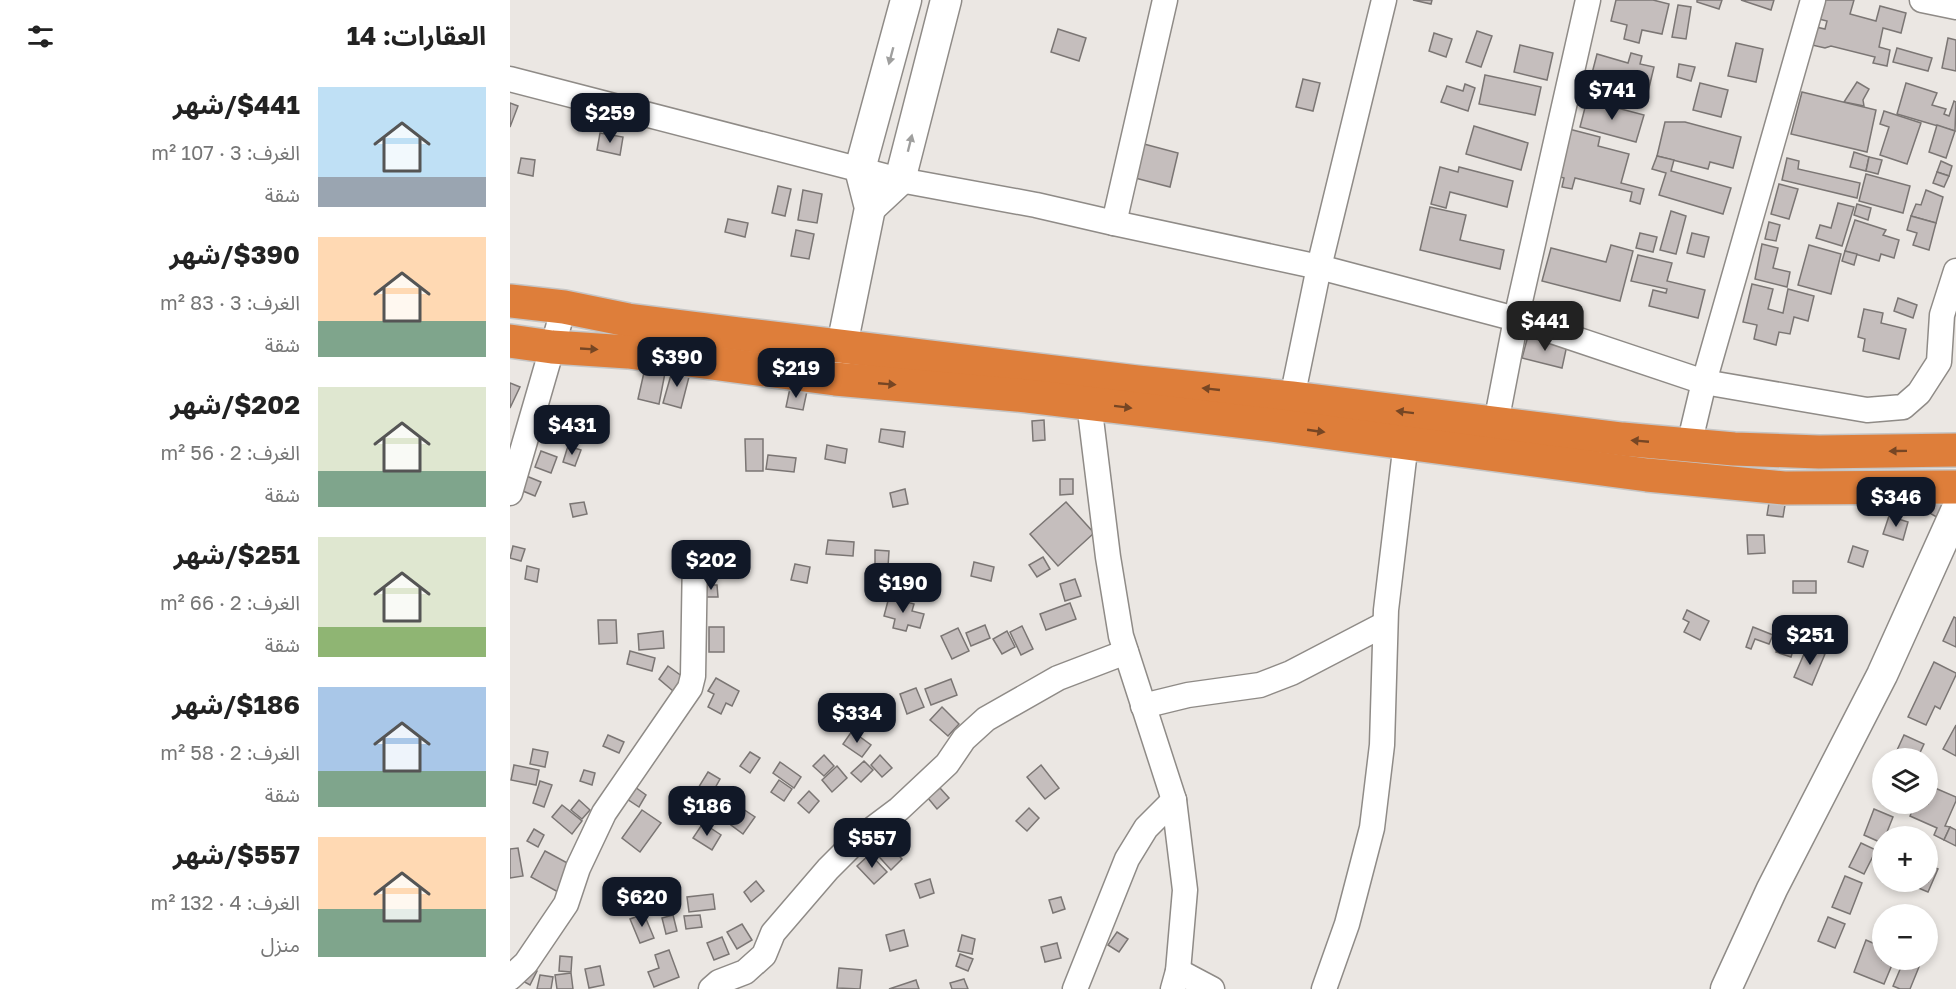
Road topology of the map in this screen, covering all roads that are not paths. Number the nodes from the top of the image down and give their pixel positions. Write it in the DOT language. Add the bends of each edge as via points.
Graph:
graph roads {
  1 [pos="906,0"];
  2 [pos="946,0"];
  3 [pos="1164,0"];
  4 [pos="1384,0"];
  5 [pos="1588,0"];
  6 [pos="1813,0"];
  7 [pos="1922,0"];
  8 [pos="1956,7"];
  9 [pos="510,79"];
  10 [pos="860,169"];
  11 [pos="900,180"];
  12 [pos="870,208"];
  13 [pos="1114,223"];
  14 [pos="1319,267"];
  15 [pos="1956,271"];
  16 [pos="510,301"];
  17 [pos="564,307"];
  18 [pos="1516,319"];
  19 [pos="510,341"];
  20 [pos="841,346"];
  21 [pos="552,347"];
  22 [pos="835,379"];
  23 [pos="1704,382"];
  24 [pos="1292,398"];
  25 [pos="1089,403"];
  26 [pos="1496,423"];
  27 [pos="1444,432"];
  28 [pos="1406,442"];
  29 [pos="1689,445"];
  30 [pos="1956,450"];
  31 [pos="1956,487"];
  32 [pos="510,493"];
  33 [pos="1956,511"];
  34 [pos="695,556"];
  35 [pos="1385,624"];
  36 [pos="1126,652"];
  37 [pos="1143,706"];
  38 [pos="1174,801"];
  39 [pos="510,978"];
  40 [pos="1175,980"];
  41 [pos="711,989"];
  42 [pos="1075,989"];
  43 [pos="1212,989"];
  44 [pos="1324,989"];
  45 [pos="1726,989"];
  1 -- 10 [label="street, one-way"];
  11 -- 2 [label="street, one-way"];
  3 -- 13 [label="street"];
  4 -- 14 [label="street"];
  5 -- 18 [label="street"];
  6 -- 23 [label="street"];
  7 -- 8 [label="street"];
  9 -- 10 [label="street"];
  10 -- 11 [label="street"];
  10 -- 12 [label="street"];
  11 -- 12 [label="street"];
  11 -- 13 [label="street"];
  12 -- 20 [label="street"];
  13 -- 14 [label="street"];
  14 -- 18 [label="street"];
  14 -- 24 [label="street"];
  15 -- 23 [label="street" via="1942,315 1939,362 1919,393 1903,407 1867,410"];
  16 -- 17 [label="highway"];
  17 -- 20 [label="highway" via="628,320"];
  17 -- 21 [label="street"];
  18 -- 23 [label="street"];
  18 -- 26 [label="street"];
  19 -- 21 [label="highway"];
  20 -- 22 [label="street"];
  24 -- 20 [label="highway, one-way"];
  21 -- 22 [label="highway, one-way" via="628,352"];
  21 -- 32 [label="street"];
  22 -- 25 [label="highway, one-way"];
  23 -- 29 [label="street"];
  27 -- 24 [label="highway, one-way"];
  25 -- 28 [label="highway, one-way"];
  25 -- 36 [label="street" via="1108,557"];
  26 -- 27 [label="highway"];
  29 -- 26 [label="highway, one-way"];
  27 -- 28 [label="highway"];
  27 -- 31 [label="highway" via="1647,475 1784,488"];
  28 -- 35 [label="street"];
  30 -- 29 [label="highway, one-way" via="1819,452"];
  33 -- 45 [label="street" via="1882,675"];
  34 -- 39 [label="street" via="690,688 604,813 566,904 526,963"];
  35 -- 37 [label="street" via="1260,685"];
  35 -- 44 [label="street" via="1382,745 1372,828 1347,924"];
  36 -- 37 [label="street"];
  36 -- 41 [label="street" via="1059,678 986,719 964,739 947,764 828,869 773,933 764,955 745,972"];
  37 -- 38 [label="street"];
  38 -- 40 [label="street" via="1185,890"];
  38 -- 42 [label="street" via="1146,828 1126,859"];
  40 -- 43 [label="street"];
}
